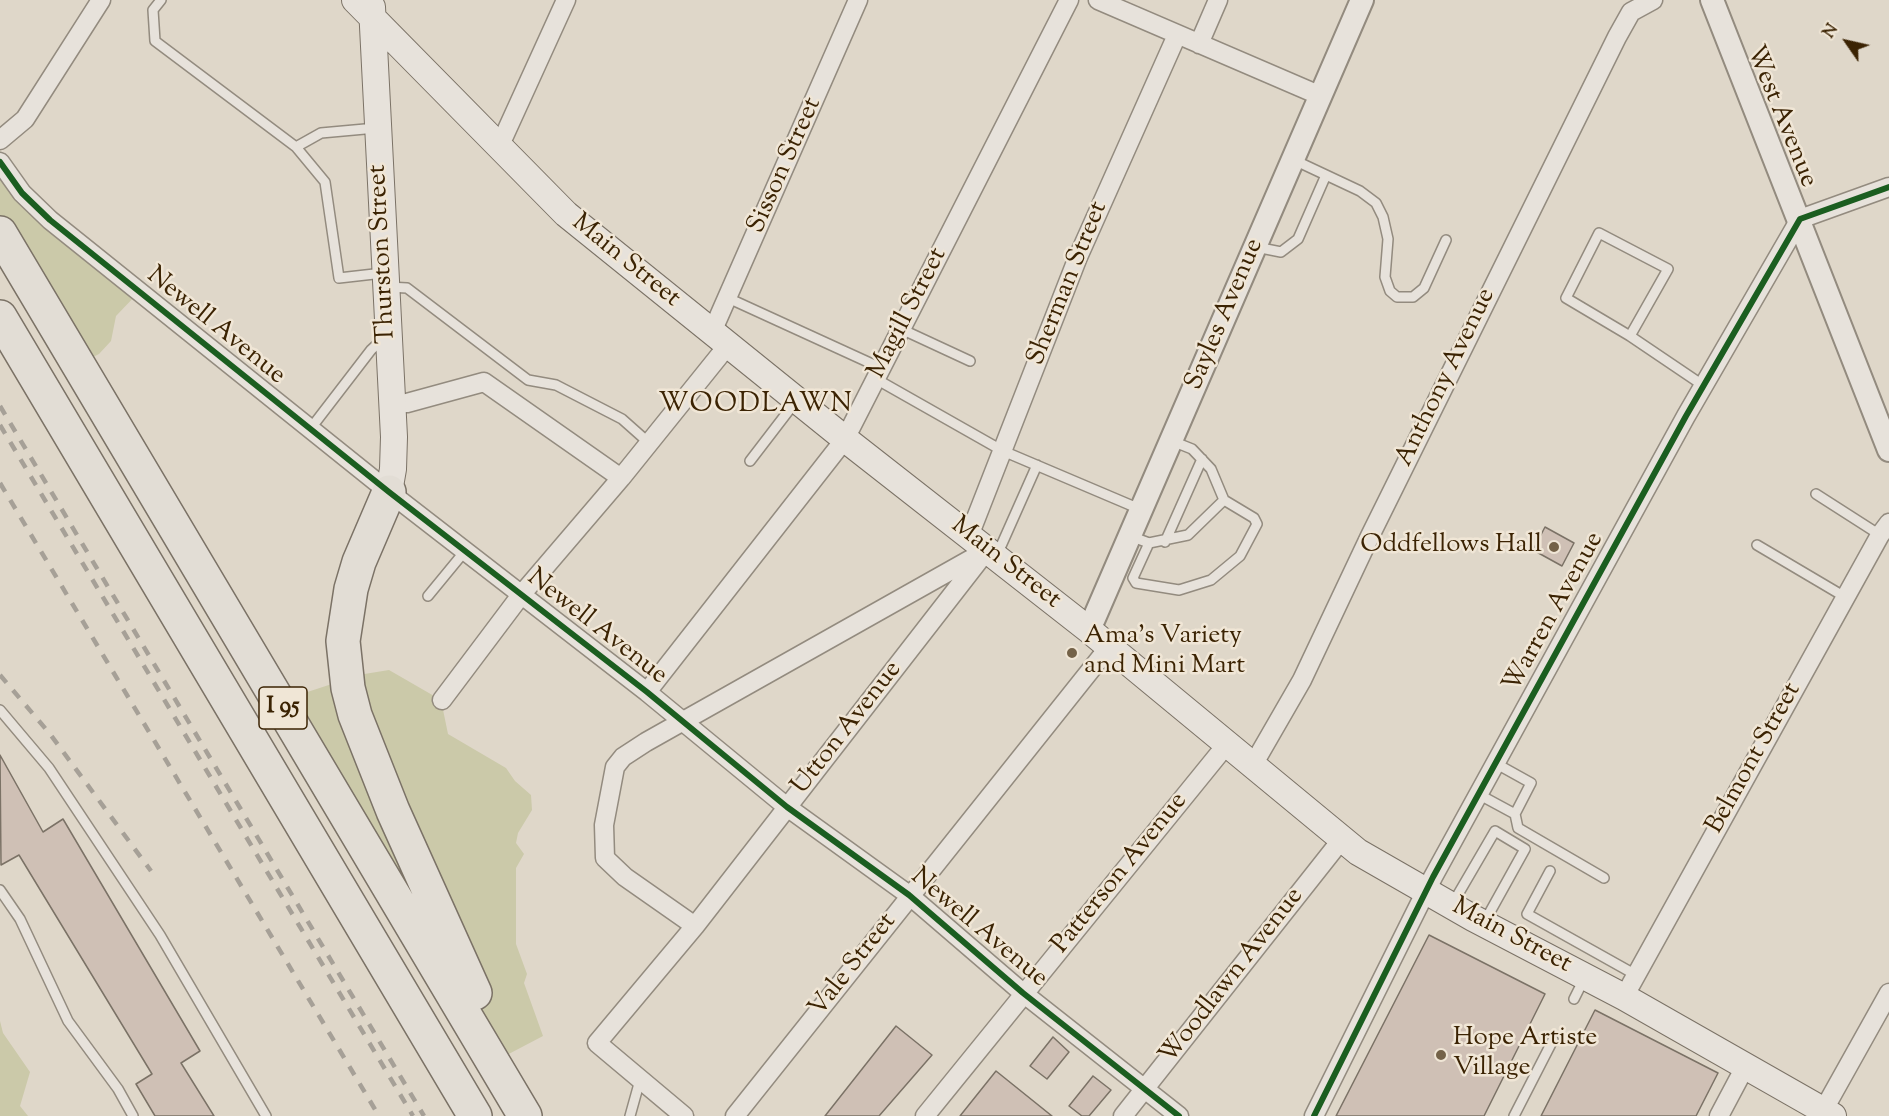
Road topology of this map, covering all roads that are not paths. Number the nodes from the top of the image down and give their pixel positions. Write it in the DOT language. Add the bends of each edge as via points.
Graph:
graph roads {
  1 [pos="101,0"];
  2 [pos="161,0"];
  3 [pos="566,0"];
  4 [pos="1069,0"];
  5 [pos="1098,0"];
  6 [pos="1218,0"];
  7 [pos="1362,0"];
  8 [pos="1653,0"];
  9 [pos="1712,0"];
  10 [pos="855,1"];
  11 [pos="367,5"];
  12 [pos="1177,34"];
  13 [pos="1200,44"];
  14 [pos="411,55"];
  15 [pos="1321,96"];
  16 [pos="376,97"];
  17 [pos="378,128"];
  18 [pos="0,140"];
  19 [pos="500,145"];
  20 [pos="296,147"];
  21 [pos="1294,160"];
  22 [pos="0,162"];
  23 [pos="1326,175"];
  24 [pos="1889,187"];
  25 [pos="1800,219"];
  26 [pos="0,233"];
  27 [pos="1446,240"];
  28 [pos="1256,247"];
  29 [pos="385,280"];
  30 [pos="728,298"];
  31 [pos="0,317"];
  32 [pos="901,330"];
  33 [pos="387,335"];
  34 [pos="1630,336"];
  35 [pos="720,339"];
  36 [pos="970,361"];
  37 [pos="878,374"];
  38 [pos="1704,386"];
  39 [pos="797,400"];
  40 [pos="390,404"];
  41 [pos="311,428"];
  42 [pos="845,439"];
  43 [pos="1172,441"];
  44 [pos="649,443"];
  45 [pos="1889,450"];
  46 [pos="1003,451"];
  47 [pos="1202,459"];
  48 [pos="750,461"];
  49 [pos="1036,465"];
  50 [pos="621,478"];
  51 [pos="389,492"];
  52 [pos="1816,494"];
  53 [pos="1224,500"];
  54 [pos="1142,510"];
  55 [pos="1884,529"];
  56 [pos="1140,540"];
  57 [pos="1165,542"];
  58 [pos="1757,545"];
  59 [pos="984,548"];
  60 [pos="465,551"];
  61 [pos="521,595"];
  62 [pos="428,596"];
  63 [pos="1845,597"];
  64 [pos="1089,630"];
  65 [pos="1108,647"];
  66 [pos="647,692"];
  67 [pos="442,700"];
  68 [pos="0,710"];
  69 [pos="684,722"];
  70 [pos="1227,744"];
  71 [pos="1495,763"];
  72 [pos="1253,765"];
  73 [pos="1478,794"];
  74 [pos="787,807"];
  75 [pos="1515,814"];
  76 [pos="1342,839"];
  77 [pos="1550,871"];
  78 [pos="1604,878"];
  79 [pos="0,890"];
  80 [pos="1425,891"];
  81 [pos="909,895"];
  82 [pos="1451,906"];
  83 [pos="1483,923"];
  84 [pos="695,926"];
  85 [pos="1557,932"];
  86 [pos="1548,949"];
  87 [pos="1605,958"];
  88 [pos="1584,985"];
  89 [pos="1630,986"];
  90 [pos="1023,993"];
  91 [pos="1889,993"];
  92 [pos="1553,1040"];
  93 [pos="1745,1067"];
  94 [pos="640,1080"];
  95 [pos="1145,1088"];
  96 [pos="1828,1113"];
  97 [pos="133,1116"];
  98 [pos="266,1116"];
  99 [pos="475,1116"];
  100 [pos="525,1116"];
  101 [pos="534,1116"];
  102 [pos="630,1116"];
  103 [pos="684,1116"];
  104 [pos="735,1116"];
  105 [pos="925,1116"];
  106 [pos="1123,1116"];
  107 [pos="1179,1116"];
  108 [pos="1314,1116"];
  109 [pos="1514,1116"];
  110 [pos="1719,1116"];
  1 -- 18 [label="street" via="25,119"];
  2 -- 20 [label="lane" via="153,10 155,41"];
  3 -- 19 [label="street"];
  4 -- 32 [label="street, Magill Street"];
  5 -- 12 [label="street"];
  6 -- 13 [label="street"];
  7 -- 15 [label="street, Sayles Avenue"];
  8 -- 72 [label="street, Anthony Avenue" via="1631,12 1617,36 1302,680"];
  9 -- 25 [label="street, West Avenue"];
  10 -- 30 [label="street, Sisson Street"];
  11 -- 14 [label="main road, Main Street"];
  11 -- 16 [label="main road, Thurston Street"];
  12 -- 13 [label="street"];
  12 -- 46 [label="street, Sherman Street" via="1078,257"];
  13 -- 15 [label="street"];
  14 -- 16 [label="main road" via="385,79"];
  14 -- 19 [label="main road, Main Street"];
  15 -- 21 [label="street, Sayles Avenue"];
  16 -- 17 [label="main road, Thurston Street"];
  17 -- 20 [label="lane" via="321,133"];
  17 -- 29 [label="main road, Thurston Street"];
  19 -- 35 [label="main road, Main Street" via="566,214"];
  20 -- 29 [label="lane" via="325,182 339,278"];
  21 -- 23 [label="lane"];
  21 -- 28 [label="street, Sayles Avenue"];
  22 -- 41 [label="street, Newell Avenue" via="22,193 50,220"];
  23 -- 27 [label="lane" via="1376,203 1388,239 1385,277 1397,297 1413,297 1424,288"];
  23 -- 28 [label="lane" via="1298,239 1281,252"];
  24 -- 25 [label="street"];
  25 -- 38 [label="street, Warren Avenue"];
  25 -- 45 [label="street, West Avenue"];
  26 -- 100 [label="highway, I 95"];
  28 -- 43 [label="street, Sayles Avenue"];
  29 -- 33 [label="main road, Thurston Street"];
  29 -- 44 [label="lane" via="407,288 528,380 556,385 622,419"];
  30 -- 35 [label="street, Sisson Street"];
  30 -- 37 [label="lane"];
  31 -- 99 [label="highway, I 95"];
  32 -- 36 [label="lane"];
  32 -- 37 [label="street, Magill Street"];
  33 -- 40 [label="main road, Thurston Street"];
  33 -- 41 [label="lane"];
  34 -- 34 [label="lane" via="1668,269 1599,233 1566,298"];
  34 -- 38 [label="lane"];
  35 -- 39 [label="main road, Main Street"];
  35 -- 44 [label="street, Sisson Street"];
  37 -- 42 [label="street, Magill Street"];
  37 -- 46 [label="lane"];
  38 -- 71 [label="street, Warren Avenue"];
  39 -- 42 [label="main road, Main Street"];
  39 -- 48 [label="lane"];
  40 -- 50 [label="street" via="484,382"];
  40 -- 51 [label="main road, Thurston Street" via="394,437"];
  41 -- 51 [label="street, Newell Avenue"];
  42 -- 59 [label="main road, Main Street"];
  42 -- 66 [label="street, Magill Street"];
  43 -- 47 [label="lane" via="1192,449"];
  43 -- 54 [label="street, Sayles Avenue"];
  44 -- 50 [label="street, Sisson Street"];
  46 -- 49 [label="lane"];
  46 -- 59 [label="street, Sherman Street"];
  47 -- 53 [label="lane" via="1211,469"];
  47 -- 57 [label="lane"];
  49 -- 54 [label="lane"];
  49 -- 59 [label="lane"];
  50 -- 61 [label="street, Sisson Street"];
  51 -- 60 [label="street, Newell Avenue"];
  51 -- 101 [label="highway" via="351,589 343,640 348,688 398,821"];
  52 -- 55 [label="lane"];
  53 -- 56 [label="lane" via="1254,518 1257,524 1240,556 1211,580 1179,590 1136,583 1133,578"];
  53 -- 57 [label="lane" via="1188,535"];
  54 -- 56 [label="street, Sayles Avenue"];
  55 -- 63 [label="street, Belmont Street"];
  56 -- 57 [label="lane"];
  56 -- 64 [label="street, Sayles Avenue"];
  58 -- 63 [label="lane"];
  59 -- 64 [label="main road, Main Street"];
  59 -- 69 [label="street"];
  59 -- 74 [label="street, Utton Avenue"];
  60 -- 61 [label="street, Newell Avenue"];
  60 -- 62 [label="lane"];
  61 -- 66 [label="street, Newell Avenue"];
  61 -- 67 [label="street, Sisson Street"];
  63 -- 89 [label="street, Belmont Street"];
  64 -- 65 [label="main road, Main Street"];
  65 -- 70 [label="main road, Main Street"];
  65 -- 81 [label="street, Vale Street"];
  66 -- 69 [label="street, Newell Avenue"];
  68 -- 98 [label="lane" via="49,768 153,925"];
  69 -- 74 [label="street, Newell Avenue"];
  69 -- 84 [label="street" via="623,757 615,767 604,825 605,858 625,877"];
  70 -- 72 [label="main road, Main Street"];
  70 -- 90 [label="street, Patterson Avenue"];
  71 -- 73 [label="street, Warren Avenue"];
  71 -- 75 [label="lane" via="1531,783"];
  72 -- 76 [label="main road, Main Street"];
  73 -- 75 [label="lane"];
  73 -- 80 [label="street, Warren Avenue"];
  74 -- 81 [label="street, Newell Avenue"];
  74 -- 84 [label="street, Utton Avenue"];
  75 -- 78 [label="lane" via="1518,828"];
  76 -- 80 [label="main road, Main Street"];
  76 -- 95 [label="street, Woodlawn Avenue"];
  77 -- 85 [label="lane" via="1527,914"];
  79 -- 97 [label="lane" via="20,919 68,1021"];
  80 -- 82 [label="main road, Main Street"];
  80 -- 108 [label="street, Warren Avenue"];
  81 -- 90 [label="street, Newell Avenue"];
  81 -- 104 [label="street, Vale Street"];
  82 -- 83 [label="main road, Main Street"];
  82 -- 83 [label="lane" via="1495,831 1525,849"];
  83 -- 86 [label="main road, Main Street"];
  84 -- 94 [label="street, Utton Avenue" via="597,1043"];
  85 -- 86 [label="lane"];
  85 -- 87 [label="lane"];
  86 -- 88 [label="main road, Main Street"];
  87 -- 88 [label="lane"];
  87 -- 89 [label="lane"];
  88 -- 89 [label="main road, Main Street"];
  89 -- 93 [label="main road, Main Street"];
  90 -- 95 [label="street, Newell Avenue"];
  90 -- 105 [label="street, Patterson Avenue"];
  91 -- 96 [label="street"];
  92 -- 109 [label="lane"];
  93 -- 96 [label="main road, Main Street"];
  93 -- 110 [label="street"];
  94 -- 102 [label="lane"];
  94 -- 103 [label="street"];
  95 -- 106 [label="street, Woodlawn Avenue"];
  95 -- 107 [label="street, Newell Avenue"];
}
